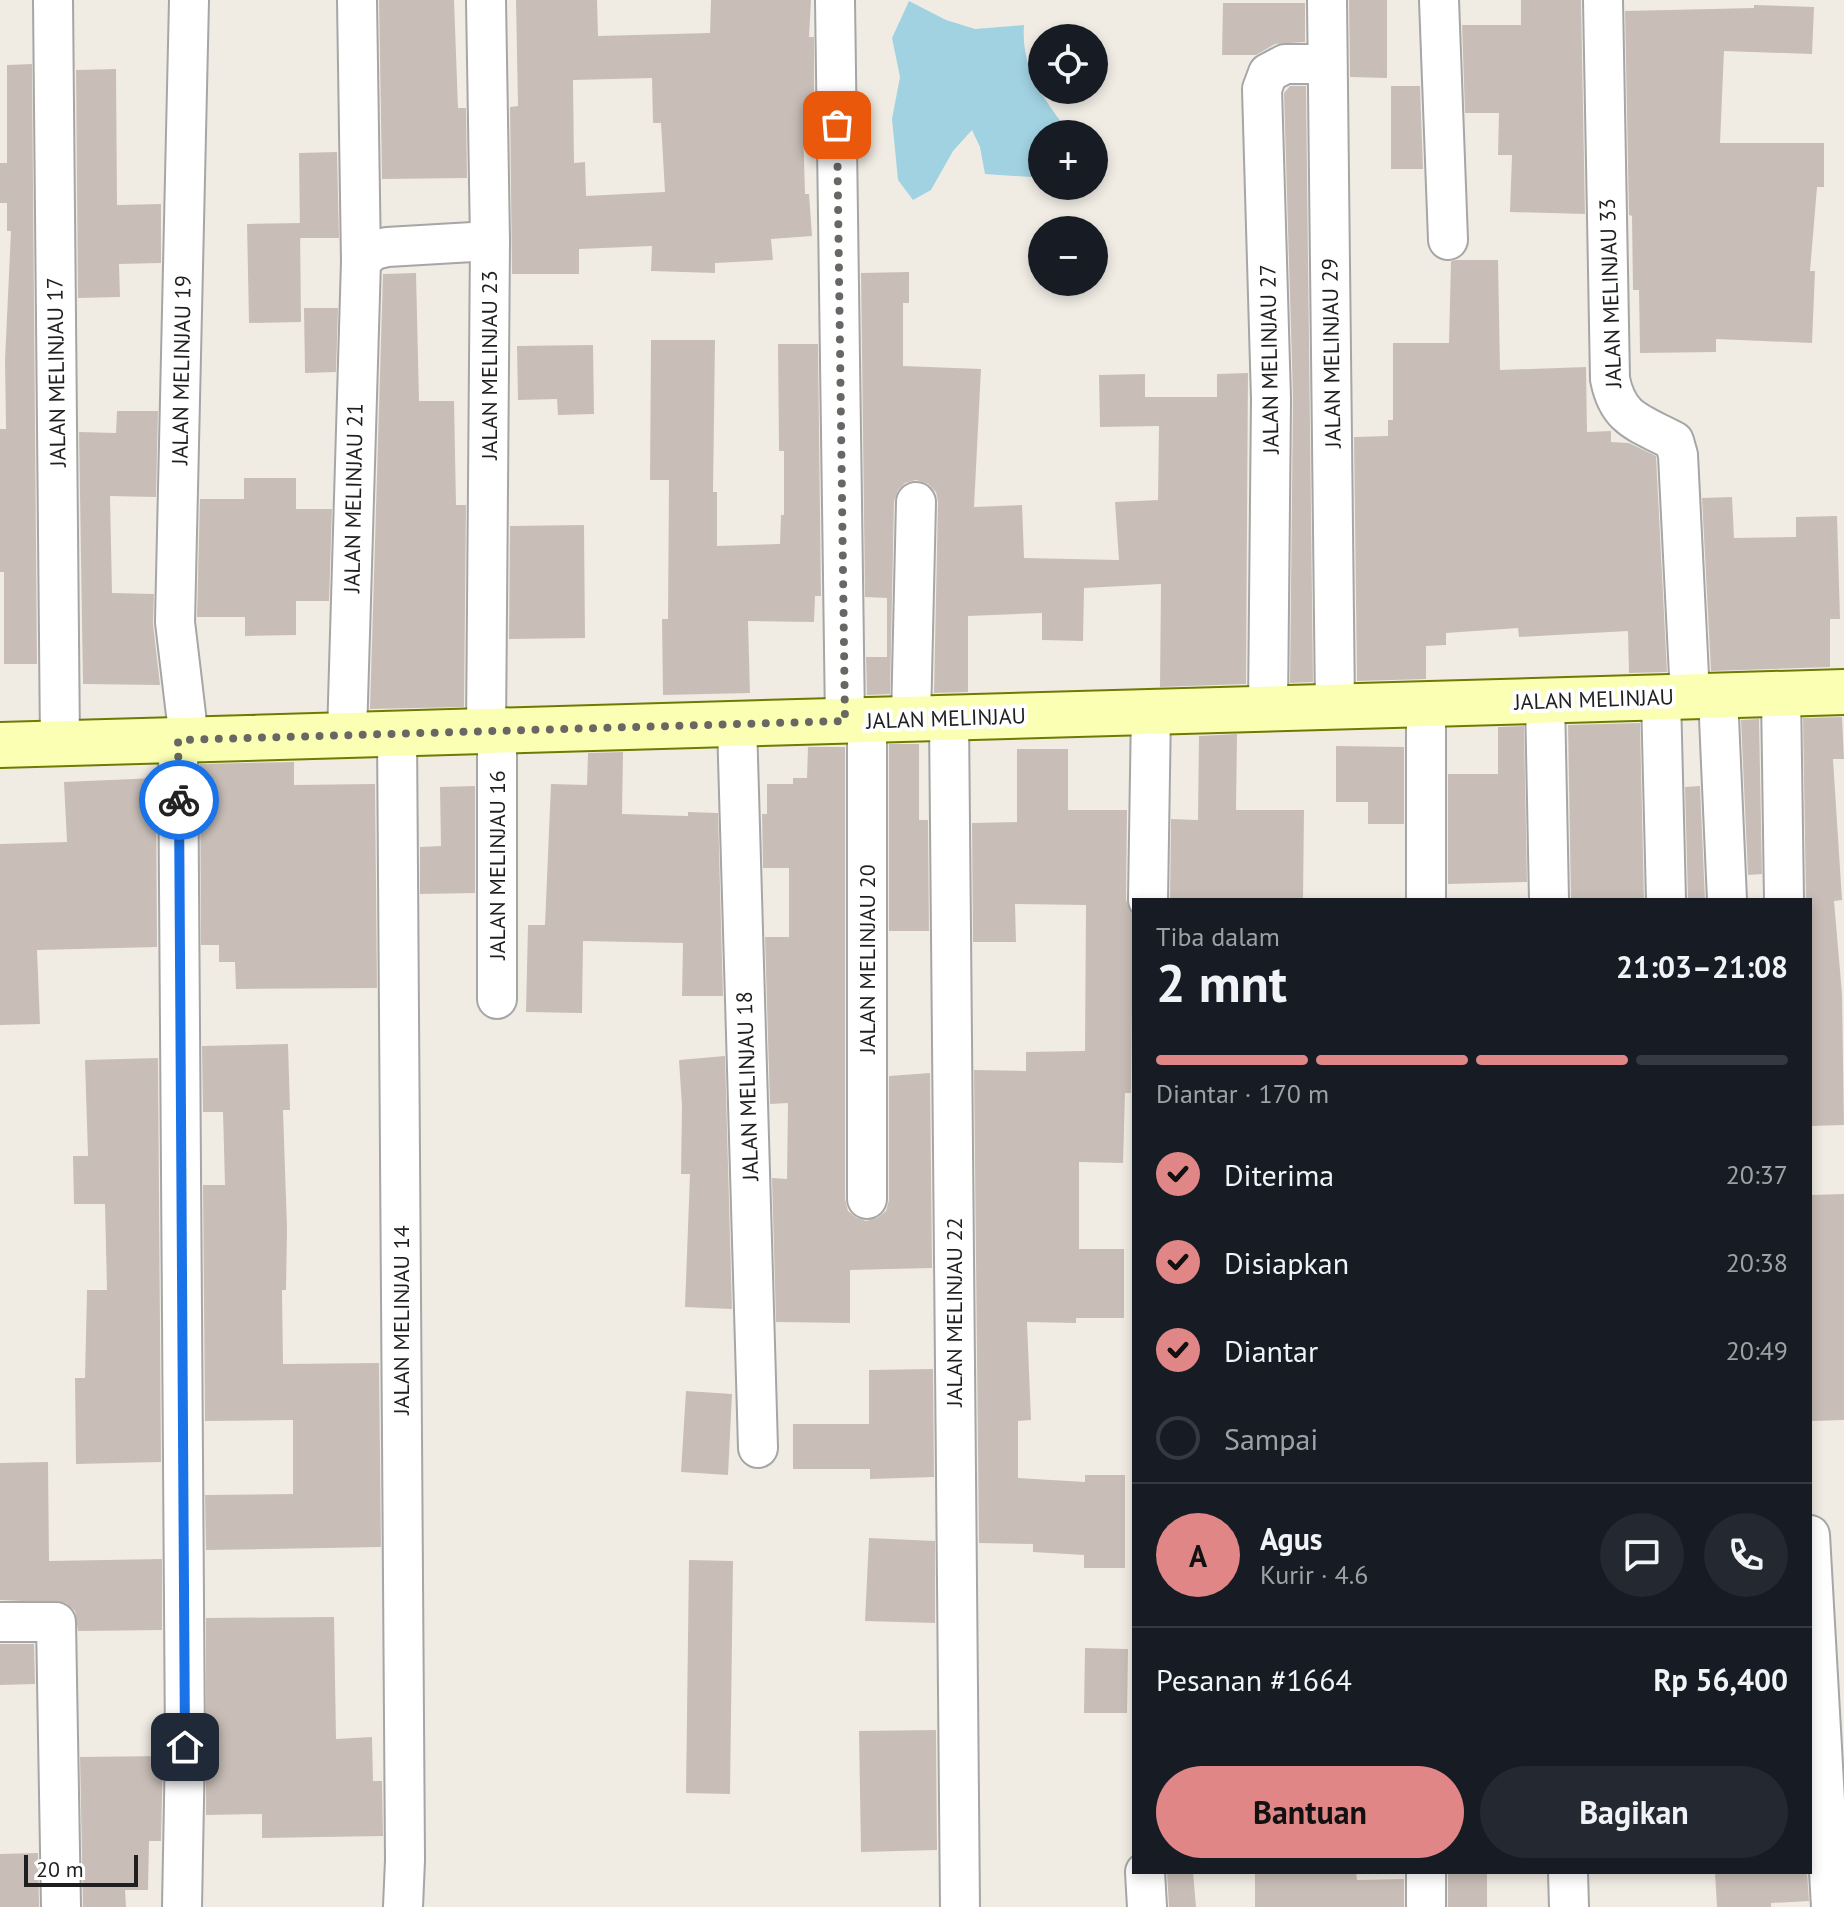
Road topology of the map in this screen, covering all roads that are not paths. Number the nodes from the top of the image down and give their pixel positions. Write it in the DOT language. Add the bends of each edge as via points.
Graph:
graph roads {
  1 [pos="53,0"];
  2 [pos="189,0"];
  3 [pos="357,0"];
  4 [pos="486,0"];
  5 [pos="835,0"];
  6 [pos="1327,0"];
  7 [pos="1439,0"];
  8 [pos="1603,0"];
  9 [pos="1327,64"];
  10 [pos="1448,240"];
  11 [pos="490,241"];
  12 [pos="361,261"];
  13 [pos="916,502"];
  14 [pos="1844,692"];
  15 [pos="1781,694"];
  16 [pos="1690,696"];
  17 [pos="1545,700"];
  18 [pos="1426,704"];
  19 [pos="1335,706"];
  20 [pos="1268,708"];
  21 [pos="1151,711"];
  22 [pos="930,718"];
  23 [pos="856,720"];
  24 [pos="737,724"];
  25 [pos="492,730"];
  26 [pos="397,733"];
  27 [pos="347,735"];
  28 [pos="184,740"];
  29 [pos="60,744"];
  30 [pos="0,745"];
  31 [pos="1148,898"];
  32 [pos="1426,898"];
  33 [pos="1549,898"];
  34 [pos="1666,898"];
  35 [pos="1727,898"];
  36 [pos="1784,898"];
  37 [pos="497,999"];
  38 [pos="867,1199"];
  39 [pos="758,1448"];
  40 [pos="1812,1570"];
  41 [pos="0,1622"];
  42 [pos="1145,1874"];
  43 [pos="1426,1874"];
  44 [pos="1568,1874"];
  45 [pos="61,1907"];
  46 [pos="182,1907"];
  47 [pos="403,1907"];
  48 [pos="960,1907"];
  49 [pos="1147,1907"];
  50 [pos="1426,1907"];
  51 [pos="1569,1907"];
  52 [pos="1831,1907"];
  1 -- 29 [label="street, JALAN MELINJAU 17"];
  2 -- 28 [label="street, JALAN MELINJAU 19" via="175,622"];
  3 -- 12 [label="street, JALAN MELINJAU 21"];
  4 -- 11 [label="street, JALAN MELINJAU 23"];
  5 -- 23 [label="street, JALAN MELINJAU 20"];
  6 -- 9 [label="street, JALAN MELINJAU 29"];
  7 -- 10 [label="street"];
  8 -- 16 [label="street, JALAN MELINJAU 33" via="1610,379 1624,415 1674,441 1678,455"];
  9 -- 19 [label="street, JALAN MELINJAU 29"];
  9 -- 20 [label="street, JALAN MELINJAU 27" via="1285,64 1268,73 1262,89 1271,399"];
  11 -- 12 [label="street" via="387,247"];
  11 -- 25 [label="street, JALAN MELINJAU 23"];
  12 -- 27 [label="street, JALAN MELINJAU 21"];
  13 -- 22 [label="street, JALAN MELINJAU 22"];
  14 -- 15 [label="street, JALAN MELINJAU"];
  15 -- 16 [label="street, JALAN MELINJAU"];
  15 -- 36 [label="street"];
  16 -- 17 [label="street, JALAN MELINJAU"];
  16 -- 34 [label="street"];
  16 -- 35 [label="street"];
  17 -- 18 [label="street, JALAN MELINJAU"];
  17 -- 33 [label="street"];
  18 -- 19 [label="street, JALAN MELINJAU"];
  18 -- 32 [label="street"];
  19 -- 20 [label="street, JALAN MELINJAU"];
  20 -- 21 [label="street, JALAN MELINJAU"];
  21 -- 22 [label="street, JALAN MELINJAU"];
  21 -- 31 [label="street"];
  22 -- 23 [label="street, JALAN MELINJAU"];
  22 -- 48 [label="street, JALAN MELINJAU 22"];
  23 -- 24 [label="street, JALAN MELINJAU"];
  23 -- 38 [label="street, JALAN MELINJAU 20"];
  24 -- 25 [label="street, JALAN MELINJAU"];
  24 -- 39 [label="street, JALAN MELINJAU 18"];
  25 -- 26 [label="street, JALAN MELINJAU"];
  25 -- 37 [label="street, JALAN MELINJAU 16"];
  26 -- 27 [label="street, JALAN MELINJAU"];
  26 -- 47 [label="street, JALAN MELINJAU 14"];
  27 -- 28 [label="street, JALAN MELINJAU"];
  28 -- 29 [label="street, JALAN MELINJAU"];
  28 -- 46 [label="street, JALAN MELINJAU 19"];
  29 -- 30 [label="street, JALAN MELINJAU"];
  40 -- 52 [label="street"];
  41 -- 45 [label="street" via="56,1622"];
  42 -- 49 [label="street"];
  43 -- 50 [label="street"];
  44 -- 51 [label="street"];
}
